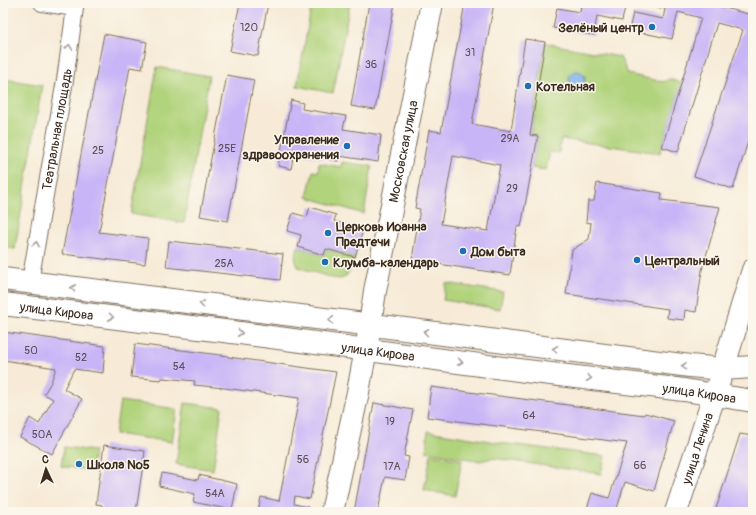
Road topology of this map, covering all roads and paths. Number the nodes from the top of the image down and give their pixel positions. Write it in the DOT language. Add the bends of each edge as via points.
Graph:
graph roads {
  1 [pos="42,3"];
  2 [pos="432,3"];
  3 [pos="753,270"];
  4 [pos="3,279"];
  5 [pos="30,282"];
  6 [pos="3,304"];
  7 [pos="370,325"];
  8 [pos="366,350"];
  9 [pos="753,367"];
  10 [pos="723,369"];
  11 [pos="715,394"];
  12 [pos="753,401"];
  13 [pos="332,512"];
  14 [pos="676,512"];
  5 -- 1 [label="street, Театральная площадь, one-way" via="75,8"];
  2 -- 7 [label="main road, Московская улица"];
  3 -- 10 [label="main road, улица Ленина"];
  4 -- 5 [label="main road, улица Кирова"];
  7 -- 5 [label="main road, улица Кирова, one-way"];
  6 -- 8 [label="main road, улица Кирова, one-way"];
  7 -- 8 [label="main road, Московская улица"];
  10 -- 7 [label="main road, улица Кирова, one-way"];
  8 -- 11 [label="main road, улица Кирова, one-way"];
  8 -- 13 [label="main road, Московская улица"];
  9 -- 10 [label="main road, улица Кирова"];
  10 -- 11 [label="main road, улица Ленина"];
  11 -- 12 [label="main road, улица Кирова"];
  11 -- 14 [label="main road, улица Ленина"];
}
